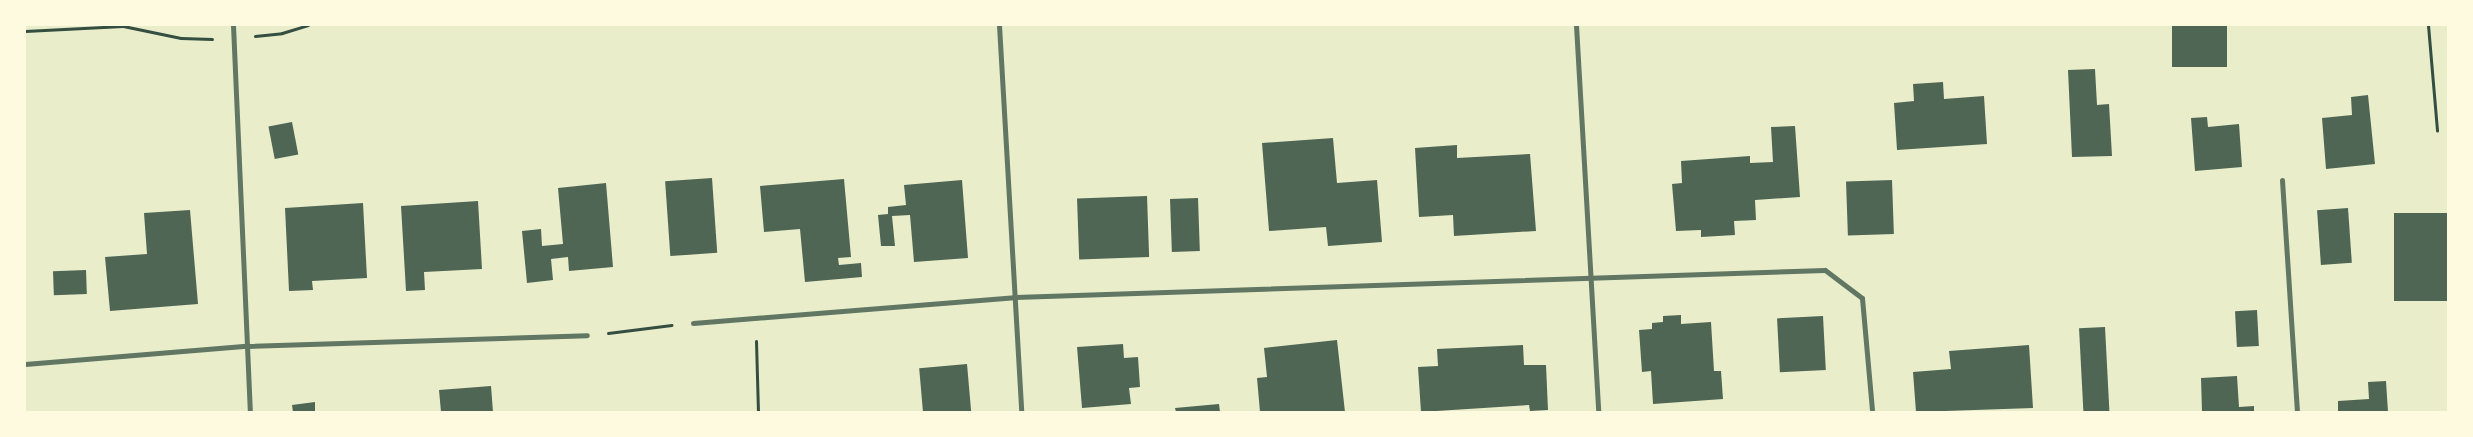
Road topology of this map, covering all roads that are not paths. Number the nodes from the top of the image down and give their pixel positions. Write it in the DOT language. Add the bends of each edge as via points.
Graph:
graph roads {
  1 [pos="233,25"];
  2 [pos="999,25"];
  3 [pos="1576,25"];
  4 [pos="2282,180"];
  5 [pos="1592,277"];
  6 [pos="1014,297"];
  7 [pos="693,323"];
  8 [pos="588,335"];
  9 [pos="246,346"];
  10 [pos="25,364"];
  11 [pos="1872,410"];
  12 [pos="250,412"];
  13 [pos="1021,412"];
  14 [pos="1598,412"];
  15 [pos="2297,412"];
  1 -- 9 [label="street"];
  2 -- 6 [label="street"];
  3 -- 5 [label="street"];
  4 -- 15 [label="street"];
  5 -- 6 [label="street"];
  5 -- 11 [label="street" via="1826,270 1862,298"];
  5 -- 14 [label="street"];
  6 -- 7 [label="street"];
  6 -- 13 [label="street"];
  8 -- 9 [label="street"];
  9 -- 10 [label="street"];
  9 -- 12 [label="street"];
}
